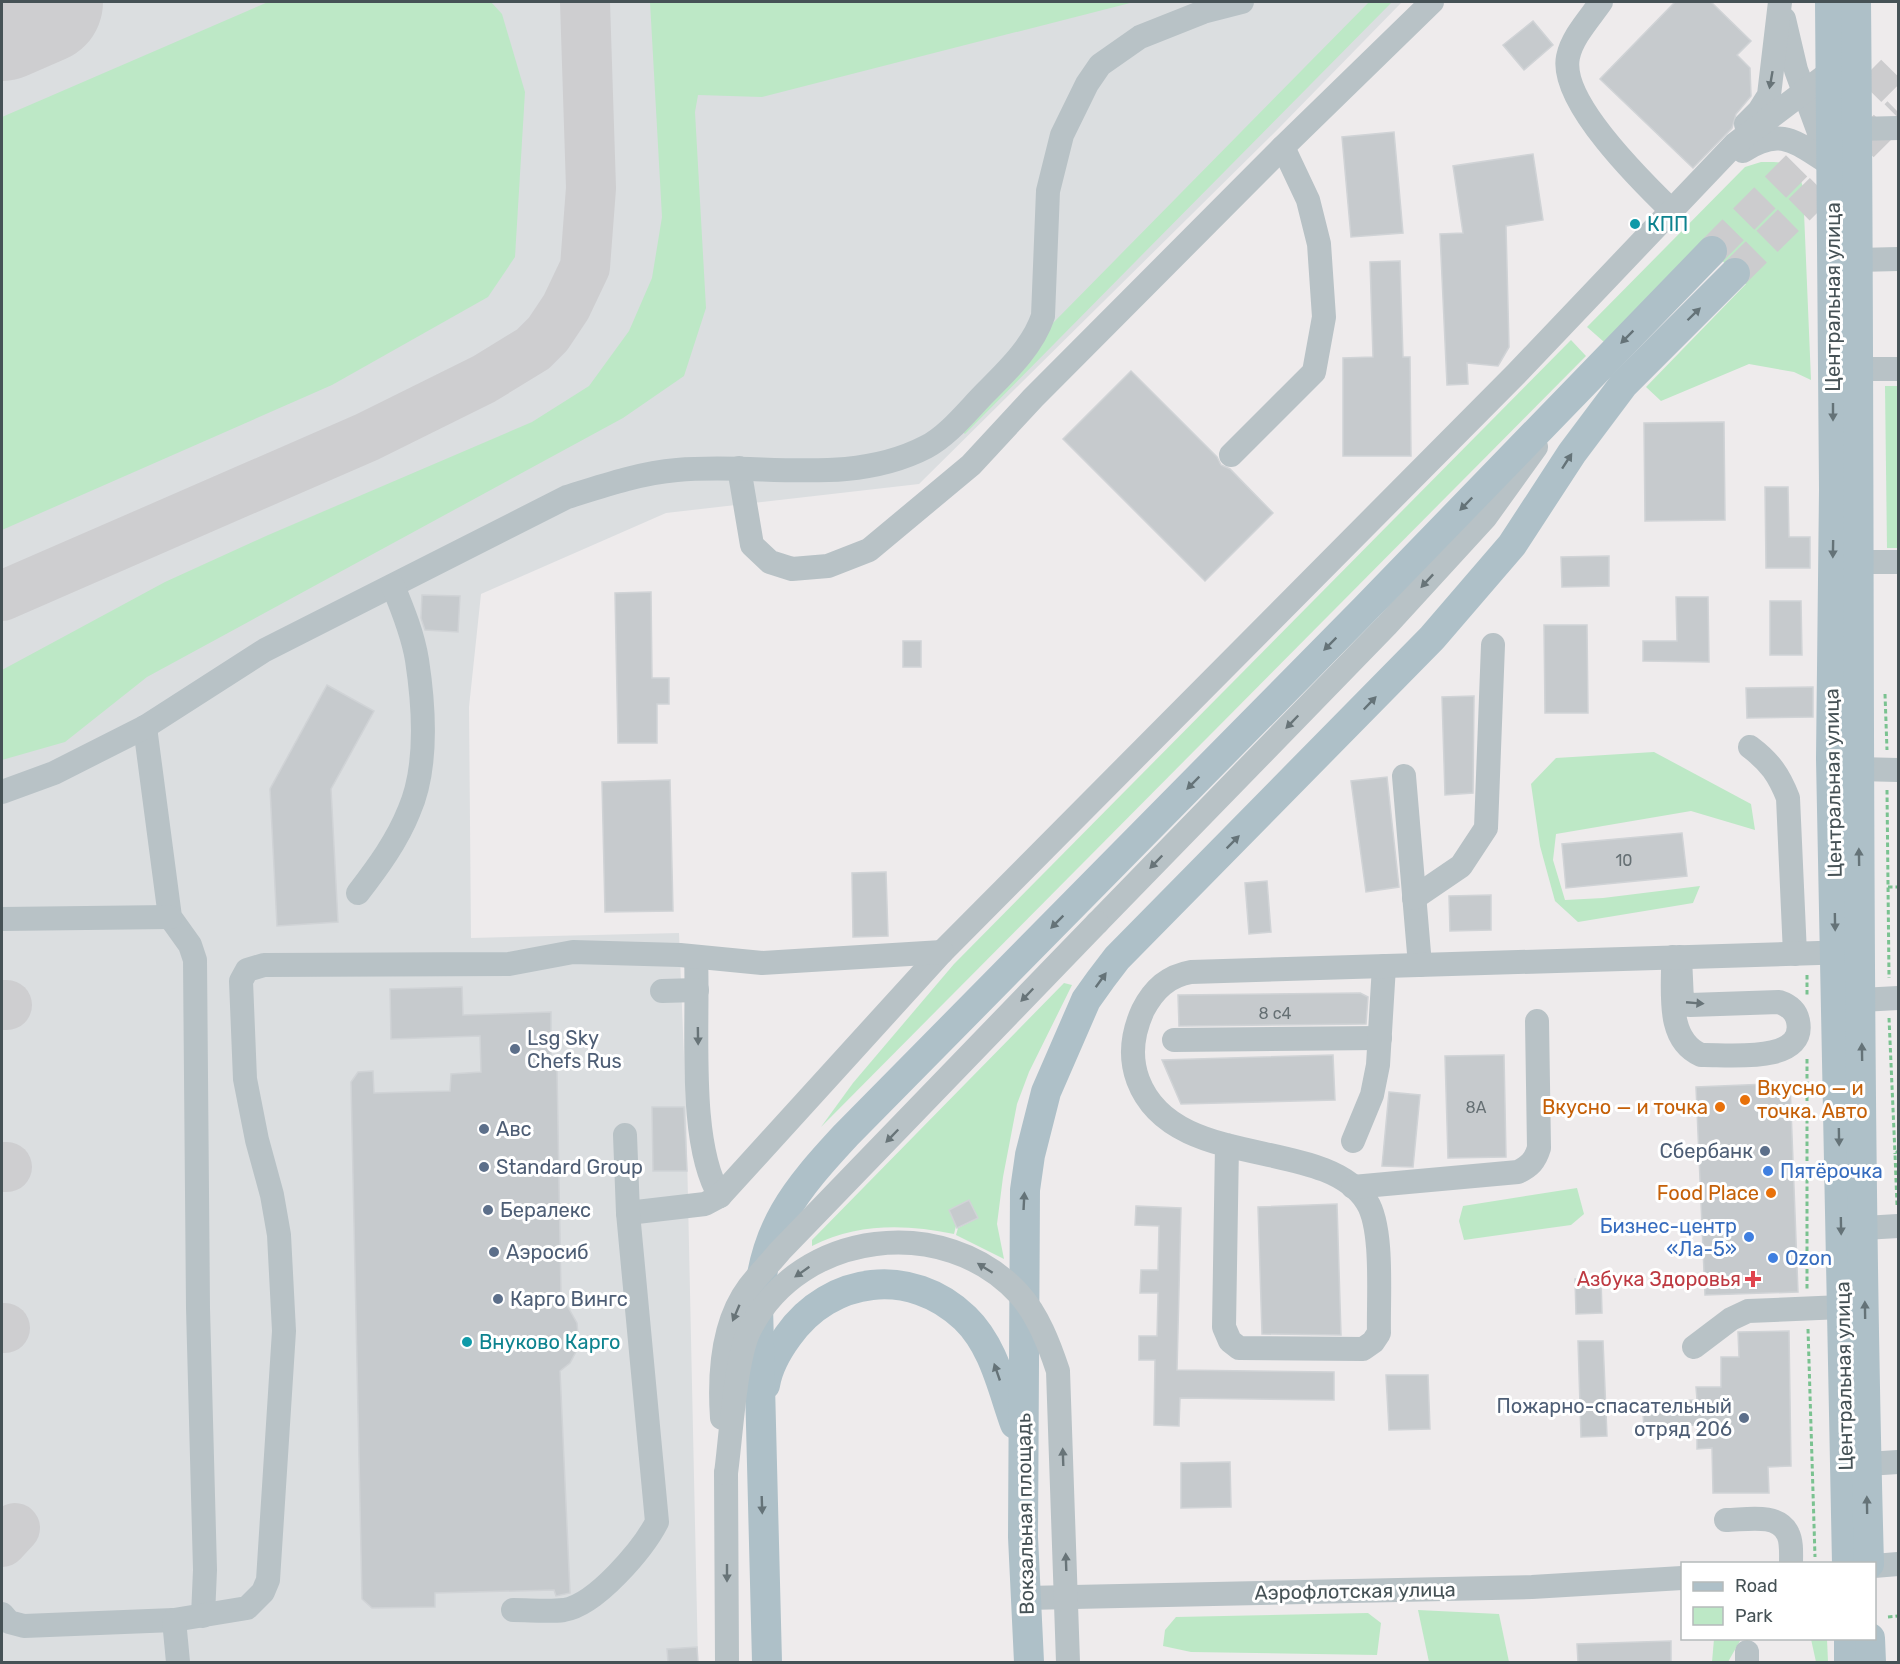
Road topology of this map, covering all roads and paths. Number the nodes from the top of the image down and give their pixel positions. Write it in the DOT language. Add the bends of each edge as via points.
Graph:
graph roads {
  1 [pos="1242,2"];
  2 [pos="1432,2"];
  3 [pos="1601,2"];
  4 [pos="1780,2"];
  5 [pos="1830,2"];
  6 [pos="1856,2"];
  7 [pos="1857,49"];
  8 [pos="1831,74"];
  9 [pos="1803,91"];
  10 [pos="1899,128"];
  11 [pos="1857,129"];
  12 [pos="1283,147"];
  13 [pos="1832,165"];
  14 [pos="1705,178"];
  15 [pos="1673,212"];
  16 [pos="1712,251"];
  17 [pos="1899,259"];
  18 [pos="1858,260"];
  19 [pos="1735,273"];
  20 [pos="1859,369"];
  21 [pos="1899,369"];
  22 [pos="1580,386"];
  23 [pos="1231,455"];
  24 [pos="739,468"];
  25 [pos="1860,562"];
  26 [pos="1899,562"];
  27 [pos="393,586"];
  28 [pos="1493,645"];
  29 [pos="146,727"];
  30 [pos="1750,747"];
  31 [pos="1858,769"];
  32 [pos="1899,770"];
  33 [pos="1404,776"];
  34 [pos="2,792"];
  35 [pos="1888,887"];
  36 [pos="1899,887"];
  37 [pos="358,893"];
  38 [pos="1414,898"];
  39 [pos="170,917"];
  40 [pos="2,919"];
  41 [pos="942,952"];
  42 [pos="1848,952"];
  43 [pos="1795,954"];
  44 [pos="696,957"];
  45 [pos="1676,957"];
  46 [pos="1420,964"];
  47 [pos="1384,966"];
  48 [pos="697,990"];
  49 [pos="662,991"];
  50 [pos="1883,999"];
  51 [pos="1537,1021"];
  52 [pos="1380,1038"];
  53 [pos="1174,1040"];
  54 [pos="626,1135"];
  55 [pos="1353,1141"];
  56 [pos="1227,1145"];
  57 [pos="1899,1151"];
  58 [pos="1894,1154"];
  59 [pos="1353,1187"];
  60 [pos="720,1196"];
  61 [pos="628,1213"];
  62 [pos="1898,1226"];
  63 [pos="1864,1228"];
  64 [pos="1842,1307"];
  65 [pos="1694,1347"];
  66 [pos="760,1442"];
  67 [pos="1023,1447"];
  68 [pos="1899,1462"];
  69 [pos="1867,1464"];
  70 [pos="726,1473"];
  71 [pos="1726,1520"];
  72 [pos="1791,1562"];
  73 [pos="1847,1562"];
  74 [pos="1869,1562"];
  75 [pos="1899,1564"];
  76 [pos="1876,1566"];
  77 [pos="1681,1578"];
  78 [pos="1026,1598"];
  79 [pos="513,1610"];
  80 [pos="2,1614"];
  81 [pos="204,1616"];
  82 [pos="1899,1616"];
  83 [pos="174,1620"];
  84 [pos="1879,1628"];
  85 [pos="1849,1640"];
  86 [pos="178,1662"];
  87 [pos="727,1662"];
  88 [pos="767,1662"];
  89 [pos="1029,1662"];
  90 [pos="1068,1662"];
  91 [pos="1849,1662"];
  92 [pos="1871,1662"];
  1 -- 24 [label="street" via="1203,12 1140,37 1100,66 1087,84 1062,135 1048,191 1043,316 1039,330 999,380 942,435 927,447 888,462 831,471"];
  2 -- 12 [label="street"];
  3 -- 15 [label="street" via="1568,57 1573,88 1592,123"];
  4 -- 9 [label="street"];
  4 -- 14 [label="street, one-way" via="1768,95 1759,111 1722,148"];
  5 -- 8 [label="main road, Центральная улица"];
  6 -- 7 [label="main road, Центральная улица"];
  7 -- 8 [label="street"];
  7 -- 11 [label="main road, Центральная улица"];
  8 -- 9 [label="street"];
  8 -- 13 [label="main road, Центральная улица"];
  9 -- 13 [label="street"];
  9 -- 14 [label="street" via="1735,144"];
  10 -- 11 [label="street"];
  11 -- 18 [label="main road, Центральная улица"];
  12 -- 23 [label="street" via="1308,200 1317,233 1324,317 1314,372"];
  12 -- 24 [label="street" via="971,465 869,550 828,566 792,569 770,562 752,544"];
  13 -- 14 [label="street" via="1789,139 1773,137 1759,141"];
  13 -- 42 [label="main road, Центральная улица, one-way" via="1831,759"];
  14 -- 15 [label="street"];
  15 -- 41 [label="street"];
  16 -- 22 [label="main road, one-way"];
  17 -- 18 [label="street"];
  18 -- 20 [label="main road, Центральная улица"];
  67 -- 19 [label="main road, Вокзальная площадь, one-way" via="1027,1173 1046,1092 1086,1000 1117,958 1322,752 1488,576 1623,385"];
  20 -- 21 [label="street"];
  20 -- 25 [label="main road, Центральная улица"];
  22 -- 66 [label="main road, one-way" via="846,1135 795,1195 778,1222 760,1278"];
  22 -- 70 [label="street, one-way, bridge" via="1485,518 1387,625 750,1286 730,1327 722,1371"];
  24 -- 27 [label="street" via="676,470 567,497"];
  25 -- 26 [label="street"];
  25 -- 31 [label="main road, Центральная улица"];
  27 -- 29 [label="street" via="264,650"];
  27 -- 37 [label="street" via="417,659 420,766 410,809 392,845"];
  28 -- 38 [label="street" via="1486,828 1461,866"];
  29 -- 34 [label="street" via="54,773"];
  29 -- 39 [label="street"];
  30 -- 43 [label="street" via="1767,759 1788,798"];
  31 -- 32 [label="street"];
  42 -- 31 [label="main road, Центральная улица, one-way"];
  33 -- 38 [label="street"];
  35 -- 36 [label="path"];
  38 -- 46 [label="street"];
  39 -- 40 [label="street"];
  39 -- 81 [label="street" via="190,945 195,960"];
  41 -- 44 [label="street" via="762,963"];
  41 -- 60 [label="street"];
  42 -- 43 [label="street"];
  42 -- 50 [label="main road, Центральная улица"];
  42 -- 64 [label="main road, Центральная улица, one-way"];
  43 -- 45 [label="street"];
  44 -- 48 [label="street"];
  44 -- 81 [label="street" via="573,952 509,964 264,965 247,970 241,981 245,1079 279,1235 284,1331 270,1558 268,1580 254,1602 247,1608"];
  45 -- 45 [label="street, one-way" via="1682,1001 1690,1005 1779,1002 1787,1005 1798,1022 1792,1041 1776,1053 1701,1055 1693,1051 1684,1044 1675,1024"];
  45 -- 46 [label="street"];
  46 -- 47 [label="street"];
  47 -- 52 [label="street"];
  47 -- 56 [label="street" via="1191,972 1175,975 1154,992 1134,1033 1133,1063 1142,1090 1172,1121"];
  48 -- 49 [label="street"];
  48 -- 60 [label="street, one-way" via="700,1130 708,1172"];
  50 -- 58 [label="path"];
  63 -- 50 [label="main road, Центральная улица, one-way"];
  51 -- 59 [label="street" via="1539,1148 1528,1167 1518,1172"];
  52 -- 53 [label="street"];
  52 -- 55 [label="street" via="1372,1095"];
  54 -- 61 [label="street"];
  56 -- 59 [label="street" via="1330,1171"];
  56 -- 59 [label="street" via="1224,1327 1230,1341 1239,1348 1363,1349 1374,1342 1379,1333 1377,1228 1367,1202"];
  57 -- 58 [label="path"];
  58 -- 62 [label="path"];
  60 -- 61 [label="street" via="705,1204"];
  61 -- 79 [label="street" via="657,1522 624,1568 584,1600 566,1610"];
  62 -- 63 [label="street"];
  69 -- 63 [label="main road, Центральная улица, one-way"];
  64 -- 65 [label="street" via="1748,1311 1731,1318"];
  64 -- 73 [label="main road, Центральная улица"];
  67 -- 66 [label="main road, one-way" via="990,1353 976,1330 938,1298 893,1284 863,1286 835,1294 797,1323 779,1348 767,1376"];
  66 -- 88 [label="main road, one-way"];
  67 -- 78 [label="main road, Вокзальная площадь"];
  68 -- 69 [label="street"];
  74 -- 69 [label="main road, Центральная улица, one-way"];
  70 -- 87 [label="street, one-way"];
  90 -- 70 [label="street, one-way, bridge" via="1058,1371 1042,1330 1018,1293 969,1258 920,1243 877,1242 839,1252 790,1280 750,1329 742,1354"];
  71 -- 72 [label="street" via="1769,1519 1781,1526 1788,1534"];
  75 -- 76 [label="street"];
  77 -- 78 [label="street, Аэрофлотская улица" via="1532,1587"];
  78 -- 89 [label="main road, Вокзальная площадь"];
  80 -- 83 [label="street" via="9,1622 24,1626"];
  81 -- 83 [label="street"];
  82 -- 84 [label="path"];
  83 -- 86 [label="street"];
  84 -- 92 [label="main road"];
  85 -- 91 [label="main road"];
}
